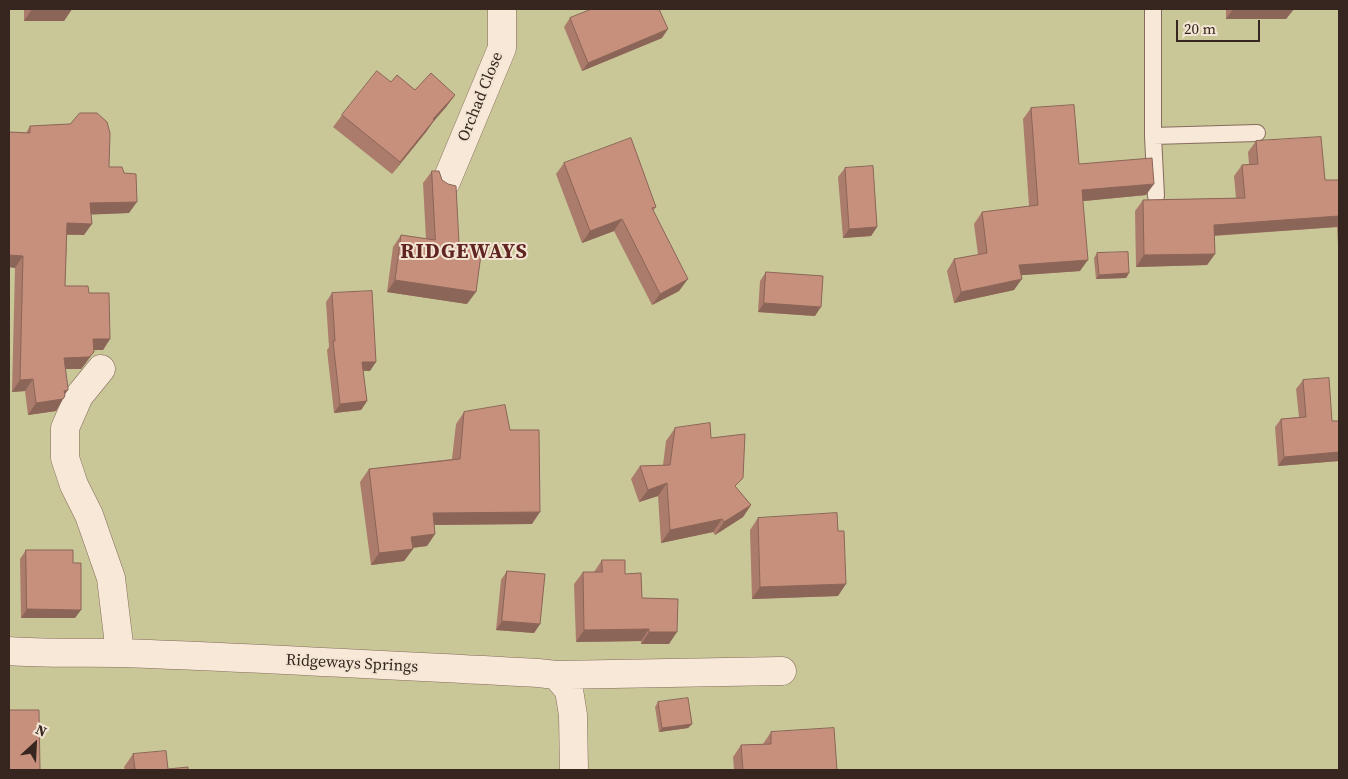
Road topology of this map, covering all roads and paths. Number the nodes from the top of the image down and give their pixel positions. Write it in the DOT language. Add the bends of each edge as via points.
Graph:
graph roads {
  1 [pos="502,9"];
  2 [pos="1153,9"];
  3 [pos="1257,133"];
  4 [pos="1153,136"];
  5 [pos="446,182"];
  6 [pos="1156,196"];
  7 [pos="101,369"];
  8 [pos="9,652"];
  9 [pos="120,653"];
  10 [pos="782,671"];
  11 [pos="556,675"];
  12 [pos="574,770"];
  1 -- 5 [label="street, Orchad Close" via="502,48"];
  2 -- 4 [label="lane"];
  3 -- 4 [label="lane"];
  4 -- 6 [label="lane"];
  7 -- 9 [label="street" via="79,396 65,428 65,458 111,578"];
  8 -- 9 [label="street, Ridgeways Springs"];
  9 -- 11 [label="street, Ridgeways Springs"];
  10 -- 11 [label="street, Ridgeways Springs"];
  11 -- 12 [label="street" via="569,690"];
}
